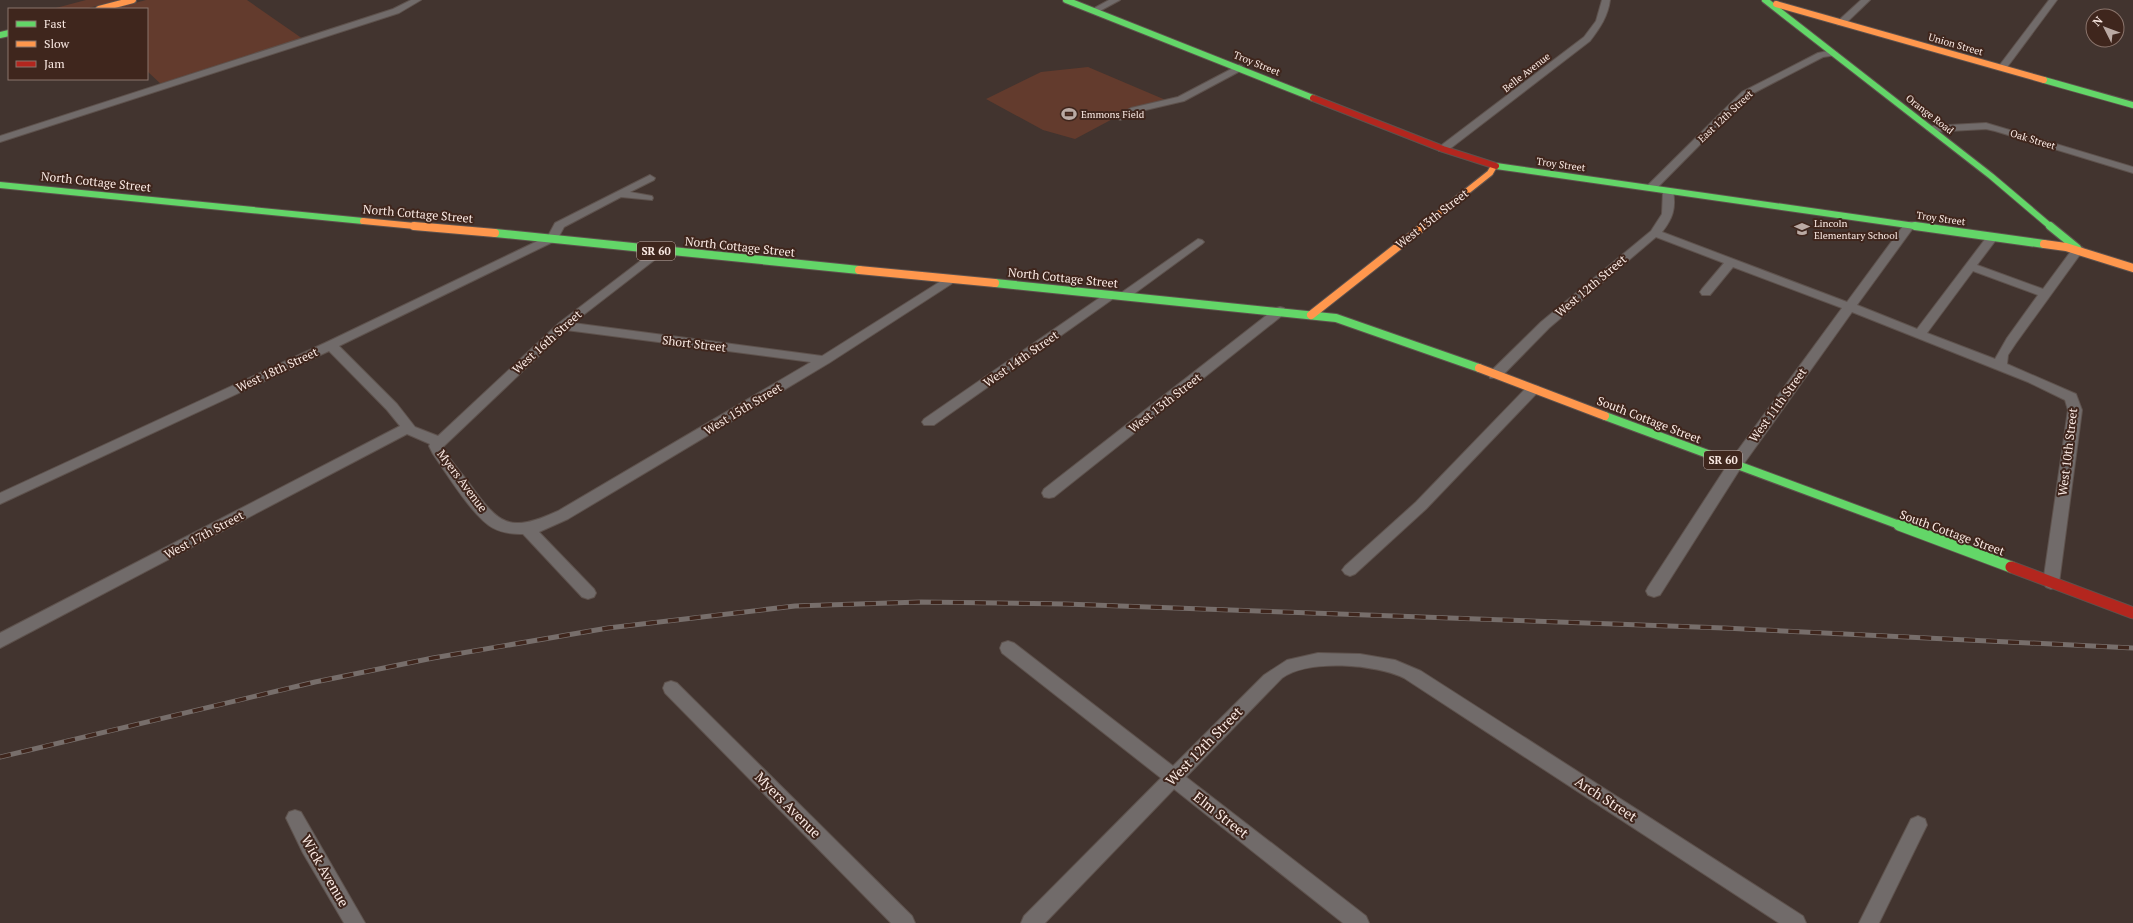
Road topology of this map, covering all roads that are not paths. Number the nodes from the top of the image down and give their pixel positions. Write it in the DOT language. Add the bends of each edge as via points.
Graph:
graph roads {
  1 [pos="133,0"];
  2 [pos="417,0"];
  3 [pos="1066,0"];
  4 [pos="1116,0"];
  5 [pos="1606,0"];
  6 [pos="1866,0"];
  7 [pos="2053,0"];
  8 [pos="1768,1"];
  9 [pos="103,8"];
  10 [pos="1093,10"];
  11 [pos="1841,23"];
  12 [pos="1833,53"];
  13 [pos="1240,68"];
  14 [pos="2002,68"];
  15 [pos="2133,105"];
  16 [pos="1120,117"];
  17 [pos="1931,129"];
  18 [pos="0,139"];
  19 [pos="1443,149"];
  20 [pos="1494,166"];
  21 [pos="2133,170"];
  22 [pos="650,178"];
  23 [pos="0,185"];
  24 [pos="1651,188"];
  25 [pos="1668,191"];
  26 [pos="619,194"];
  27 [pos="648,198"];
  28 [pos="1910,224"];
  29 [pos="1655,233"];
  30 [pos="1993,236"];
  31 [pos="553,238"];
  32 [pos="1198,242"];
  33 [pos="2078,249"];
  34 [pos="660,251"];
  35 [pos="1732,261"];
  36 [pos="1970,266"];
  37 [pos="2133,268"];
  38 [pos="953,279"];
  39 [pos="1706,292"];
  40 [pos="2046,294"];
  41 [pos="1118,296"];
  42 [pos="1850,307"];
  43 [pos="1280,311"];
  44 [pos="1311,314"];
  45 [pos="563,326"];
  46 [pos="1919,334"];
  47 [pos="331,345"];
  48 [pos="824,360"];
  49 [pos="2000,366"];
  50 [pos="1496,375"];
  51 [pos="1533,389"];
  52 [pos="929,422"];
  53 [pos="407,428"];
  54 [pos="440,441"];
  55 [pos="1735,465"];
  56 [pos="1049,494"];
  57 [pos="0,499"];
  58 [pos="527,529"];
  59 [pos="1350,570"];
  60 [pos="2051,583"];
  61 [pos="1654,591"];
  62 [pos="588,593"];
  63 [pos="2133,613"];
  64 [pos="0,641"];
  65 [pos="1008,648"];
  66 [pos="1415,676"];
  67 [pos="670,688"];
  68 [pos="1174,778"];
  69 [pos="295,818"];
  70 [pos="1918,825"];
  71 [pos="1355,922"];
  72 [pos="355,923"];
  73 [pos="905,923"];
  74 [pos="1031,923"];
  75 [pos="1796,923"];
  76 [pos="1869,923"];
  1 -- 9 [label="main road"];
  2 -- 18 [label="street" via="396,11"];
  3 -- 10 [label="main road, Troy Street"];
  4 -- 10 [label="street"];
  5 -- 19 [label="street, Belle Avenue" via="1604,14 1587,39"];
  6 -- 11 [label="street"];
  7 -- 14 [label="street"];
  8 -- 11 [label="main road, Union Street"];
  8 -- 12 [label="main road, Orange Road"];
  10 -- 13 [label="main road, Troy Street"];
  11 -- 14 [label="main road, Union Street"];
  12 -- 17 [label="main road, Orange Road"];
  12 -- 24 [label="street, East 12th Street" via="1821,55 1745,94"];
  13 -- 16 [label="street" via="1181,100 1134,110"];
  13 -- 19 [label="main road, Troy Street"];
  14 -- 15 [label="main road, Union Street"];
  17 -- 21 [label="street, Oak Street" via="1986,126 1997,128"];
  17 -- 33 [label="main road, Orange Road" via="1992,176"];
  19 -- 20 [label="main road, Troy Street"];
  20 -- 24 [label="main road, Troy Street"];
  20 -- 44 [label="main road, West 13th Street" via="1490,173"];
  22 -- 26 [label="street"];
  23 -- 31 [label="main road, North Cottage Street / SR 60"];
  24 -- 25 [label="main road, Troy Street"];
  25 -- 28 [label="main road, Troy Street"];
  25 -- 29 [label="street, West 12th Street" via="1669,216"];
  26 -- 27 [label="street"];
  26 -- 31 [label="street" via="559,225"];
  28 -- 30 [label="main road, Troy Street"];
  28 -- 42 [label="street, West 11th Street"];
  29 -- 35 [label="street"];
  29 -- 50 [label="street, West 12th Street" via="1545,324"];
  30 -- 33 [label="main road, Troy Street"];
  30 -- 36 [label="street"];
  31 -- 34 [label="main road, North Cottage Street / SR 60"];
  31 -- 47 [label="street, West 18th Street"];
  32 -- 41 [label="street, West 14th Street"];
  33 -- 37 [label="main road"];
  33 -- 40 [label="street"];
  34 -- 38 [label="main road, North Cottage Street / SR 60"];
  34 -- 45 [label="street, West 16th Street"];
  35 -- 39 [label="street"];
  35 -- 42 [label="street"];
  36 -- 40 [label="street"];
  36 -- 46 [label="street"];
  38 -- 41 [label="main road, North Cottage Street / SR 60"];
  38 -- 48 [label="street, West 15th Street"];
  40 -- 49 [label="street" via="2002,355"];
  41 -- 43 [label="main road, North Cottage Street / SR 60"];
  41 -- 52 [label="street, West 14th Street"];
  42 -- 46 [label="street"];
  42 -- 55 [label="street, West 11th Street"];
  43 -- 44 [label="main road, North Cottage Street / SR 60"];
  43 -- 56 [label="street, West 13th Street"];
  44 -- 50 [label="main road, South Cottage Street / SR 60" via="1354,323"];
  45 -- 48 [label="street, Short Street"];
  45 -- 54 [label="street, West 16th Street"];
  46 -- 49 [label="street"];
  47 -- 53 [label="street, Myers Avenue" via="392,407"];
  47 -- 57 [label="street, West 18th Street"];
  48 -- 58 [label="street, West 15th Street" via="563,515 548,523"];
  49 -- 60 [label="street, West 10th Street" via="2065,393 2074,402 2075,410"];
  50 -- 51 [label="main road, South Cottage Street / SR 60"];
  51 -- 55 [label="main road, South Cottage Street / SR 60"];
  51 -- 59 [label="street" via="1411,514"];
  53 -- 54 [label="street, Myers Avenue" via="426,438"];
  53 -- 64 [label="street, West 17th Street"];
  54 -- 58 [label="street, Myers Avenue" via="436,446 438,451 484,512 504,527"];
  55 -- 60 [label="main road, South Cottage Street / SR 60"];
  55 -- 61 [label="street, West 11th Street"];
  58 -- 62 [label="street"];
  60 -- 63 [label="main road, South Cottage Street / SR 60"];
  65 -- 68 [label="street, Elm Street"];
  66 -- 68 [label="street, West 12th Street" via="1401,668 1372,663 1321,660 1296,663 1278,672 1266,683"];
  66 -- 75 [label="street, Arch Street"];
  67 -- 73 [label="street, Myers Avenue"];
  68 -- 71 [label="street, Elm Street"];
  68 -- 74 [label="street, West 12th Street"];
  69 -- 72 [label="street, Wick Avenue"];
  70 -- 76 [label="street"];
}
